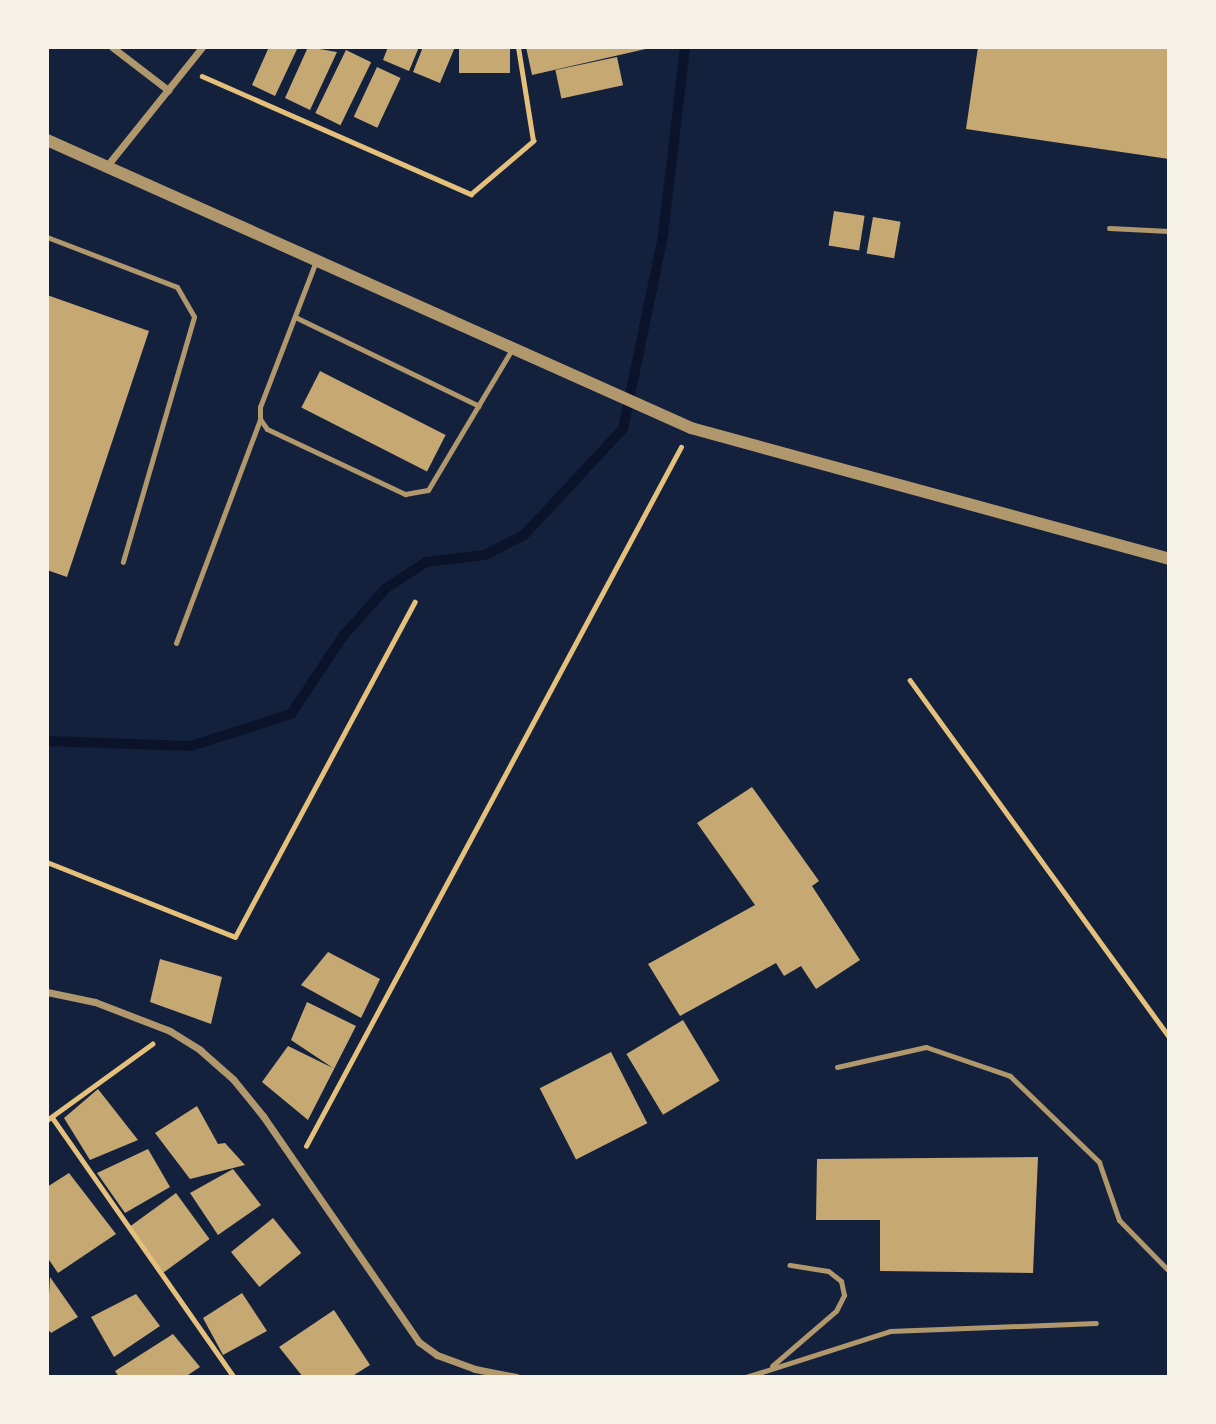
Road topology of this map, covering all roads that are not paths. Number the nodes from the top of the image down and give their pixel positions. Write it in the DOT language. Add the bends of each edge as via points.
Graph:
graph roads {
  1 [pos="112,47"];
  2 [pos="202,47"];
  3 [pos="168,90"];
  4 [pos="47,140"];
  5 [pos="106,167"];
  6 [pos="1110,228"];
  7 [pos="1169,231"];
  8 [pos="47,237"];
  9 [pos="316,261"];
  10 [pos="295,317"];
  11 [pos="513,348"];
  12 [pos="479,405"];
  13 [pos="260,419"];
  14 [pos="1169,559"];
  15 [pos="123,562"];
  16 [pos="176,643"];
  17 [pos="47,992"];
  18 [pos="838,1067"];
  19 [pos="789,1265"];
  20 [pos="1169,1271"];
  21 [pos="1096,1323"];
  22 [pos="769,1368"];
  23 [pos="516,1377"];
  24 [pos="746,1377"];
  1 -- 3 [label="street"];
  2 -- 3 [label="street"];
  3 -- 5 [label="street"];
  4 -- 5 [label="street"];
  5 -- 9 [label="street"];
  6 -- 7 [label="lane"];
  8 -- 15 [label="lane" via="177,287 194,317"];
  9 -- 10 [label="lane"];
  9 -- 11 [label="street"];
  10 -- 12 [label="lane"];
  10 -- 13 [label="lane" via="260,407"];
  11 -- 12 [label="lane"];
  11 -- 14 [label="street" via="691,428"];
  12 -- 13 [label="lane" via="428,490 417,495 405,494 279,435"];
  13 -- 16 [label="lane"];
  17 -- 23 [label="street" via="95,1003 170,1031 233,1079 297,1162 419,1342 437,1355 475,1369"];
  18 -- 20 [label="lane" via="926,1047 1010,1076 1099,1162 1119,1220"];
  19 -- 22 [label="lane" via="828,1271 841,1282 844,1295 836,1311"];
  21 -- 22 [label="lane" via="890,1331"];
  22 -- 24 [label="lane"];
}
